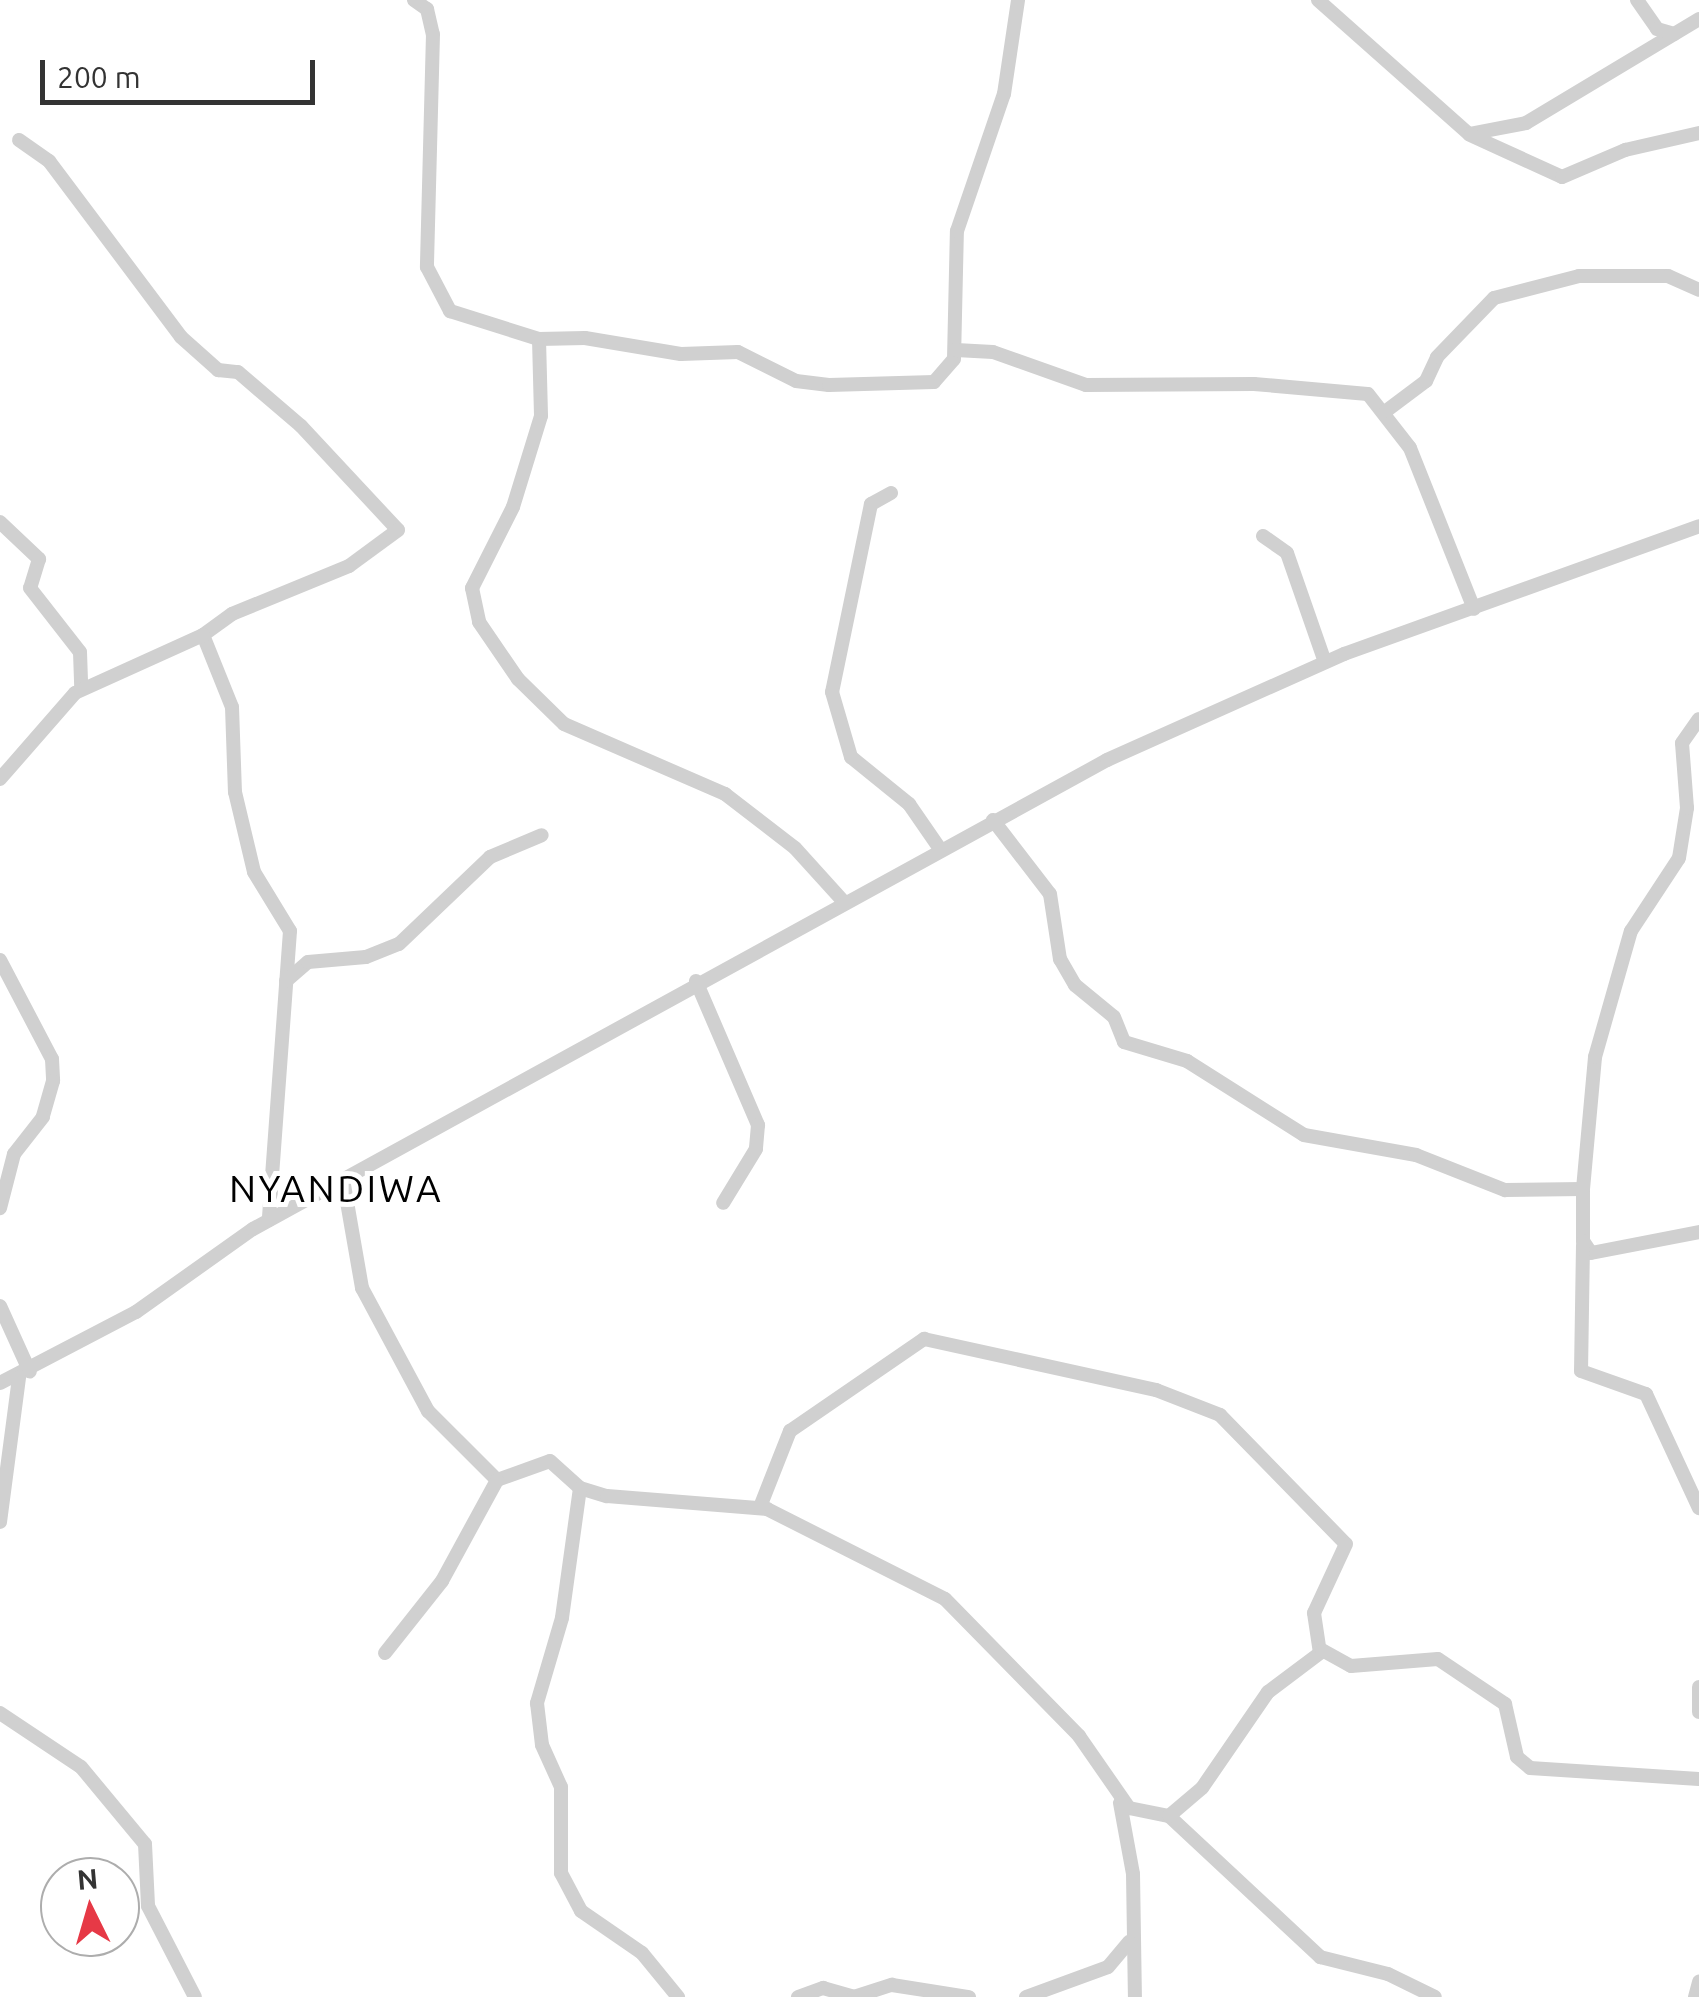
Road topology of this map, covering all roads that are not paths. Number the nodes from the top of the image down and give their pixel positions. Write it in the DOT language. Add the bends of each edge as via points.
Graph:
graph roads {
  1 [pos="414,0"];
  2 [pos="1018,0"];
  3 [pos="1318,0"];
  4 [pos="1636,0"];
  5 [pos="1699,19"];
  6 [pos="1674,34"];
  7 [pos="1699,133"];
  8 [pos="1469,134"];
  9 [pos="19,140"];
  10 [pos="1699,290"];
  11 [pos="539,339"];
  12 [pos="956,350"];
  13 [pos="1386,412"];
  14 [pos="891,493"];
  15 [pos="0,522"];
  16 [pos="1699,526"];
  17 [pos="1263,536"];
  18 [pos="1474,609"];
  19 [pos="203,635"];
  20 [pos="1324,662"];
  21 [pos="81,689"];
  22 [pos="1699,719"];
  23 [pos="0,779"];
  24 [pos="993,820"];
  25 [pos="542,835"];
  26 [pos="940,849"];
  27 [pos="843,902"];
  28 [pos="0,960"];
  29 [pos="696,981"];
  30 [pos="285,982"];
  31 [pos="344,1179"];
  32 [pos="1583,1189"];
  33 [pos="723,1203"];
  34 [pos="0,1208"];
  35 [pos="269,1220"];
  36 [pos="1699,1232"];
  37 [pos="1584,1245"];
  38 [pos="0,1306"];
  39 [pos="24,1375"];
  40 [pos="0,1383"];
  41 [pos="497,1480"];
  42 [pos="580,1488"];
  43 [pos="760,1507"];
  44 [pos="1699,1508"];
  45 [pos="0,1522"];
  46 [pos="1322,1650"];
  47 [pos="385,1653"];
  48 [pos="1699,1687"];
  49 [pos="1699,1712"];
  50 [pos="0,1713"];
  51 [pos="1699,1779"];
  52 [pos="1116,1793"];
  53 [pos="1168,1816"];
  54 [pos="1130,1942"];
  55 [pos="1699,1982"];
  56 [pos="195,1997"];
  57 [pos="678,1997"];
  58 [pos="798,1997"];
  59 [pos="968,1997"];
  60 [pos="1026,1997"];
  61 [pos="1135,1997"];
  62 [pos="1436,1997"];
  63 [pos="1695,1997"];
  1 -- 11 [label="street" via="427,9 433,34 433,289 464,318"];
  2 -- 12 [label="street" via="1004,94 957,231"];
  3 -- 8 [label="street"];
  4 -- 6 [label="street" via="1657,29"];
  5 -- 6 [label="street"];
  6 -- 8 [label="street" via="1526,123"];
  7 -- 8 [label="street" via="1625,150 1562,177"];
  9 -- 19 [label="street" via="49,162 181,337 218,370 238,372 302,426 398,529 349,566 232,614"];
  10 -- 13 [label="street" via="1668,276 1579,276 1494,298 1437,357 1426,381"];
  11 -- 12 [label="street" via="585,338 682,354 738,352 796,381 830,386 934,382"];
  11 -- 27 [label="street" via="541,416 512,507 472,588 479,622 518,679 564,724 725,794 794,848"];
  12 -- 13 [label="street" via="993,352 1086,385 1351,390"];
  13 -- 18 [label="street" via="1410,448"];
  14 -- 26 [label="street" via="871,504 832,692 851,757 910,804"];
  15 -- 21 [label="street" via="39,559 30,588 80,652"];
  16 -- 18 [label="street"];
  17 -- 20 [label="street" via="1286,553"];
  18 -- 20 [label="street"];
  19 -- 21 [label="street"];
  19 -- 30 [label="street" via="232,707 235,792 254,872 290,931"];
  20 -- 24 [label="street"];
  21 -- 23 [label="street"];
  22 -- 32 [label="street" via="1682,742 1687,808 1680,858 1631,932 1595,1057"];
  24 -- 26 [label="street"];
  24 -- 32 [label="street" via="1050,894 1060,959 1075,985 1114,1017 1124,1042 1187,1060 1304,1134 1416,1155 1504,1190"];
  25 -- 30 [label="street" via="490,856 394,947 308,962"];
  26 -- 27 [label="street"];
  27 -- 29 [label="street"];
  28 -- 34 [label="street" via="52,1059 52,1081 43,1117 14,1154"];
  29 -- 31 [label="street" via="567,1061"];
  29 -- 33 [label="street" via="758,1125 756,1149"];
  30 -- 35 [label="street"];
  31 -- 35 [label="street"];
  31 -- 41 [label="street" via="362,1288 428,1411"];
  32 -- 37 [label="street"];
  35 -- 39 [label="street" via="169,1292"];
  36 -- 37 [label="street" via="1623,1253 1597,1255"];
  37 -- 44 [label="street" via="1580,1372 1592,1382 1633,1384 1646,1394"];
  38 -- 39 [label="street"];
  39 -- 40 [label="street"];
  39 -- 45 [label="street"];
  41 -- 42 [label="street" via="550,1461"];
  41 -- 47 [label="street" via="442,1581"];
  42 -- 43 [label="street"];
  42 -- 57 [label="street" via="562,1618 537,1703 542,1745 561,1786 561,1872 581,1911 642,1953"];
  43 -- 46 [label="street" via="790,1430 915,1341 1156,1390 1220,1414 1344,1536 1345,1551 1314,1613"];
  43 -- 52 [label="street" via="958,1609 1079,1736"];
  46 -- 51 [label="street" via="1350,1666 1438,1659 1504,1704 1517,1757 1530,1768"];
  46 -- 53 [label="street" via="1260,1702 1202,1788"];
  48 -- 49 [label="street"];
  50 -- 56 [label="street" via="81,1767 145,1844 148,1906"];
  52 -- 53 [label="street" via="1133,1810"];
  52 -- 54 [label="street" via="1131,1850"];
  53 -- 62 [label="street" via="1307,1948"];
  54 -- 60 [label="street" via="1108,1967"];
  54 -- 61 [label="street"];
  55 -- 63 [label="street"];
  58 -- 59 [label="street" via="824,1988 860,1996 892,1985"];
}
